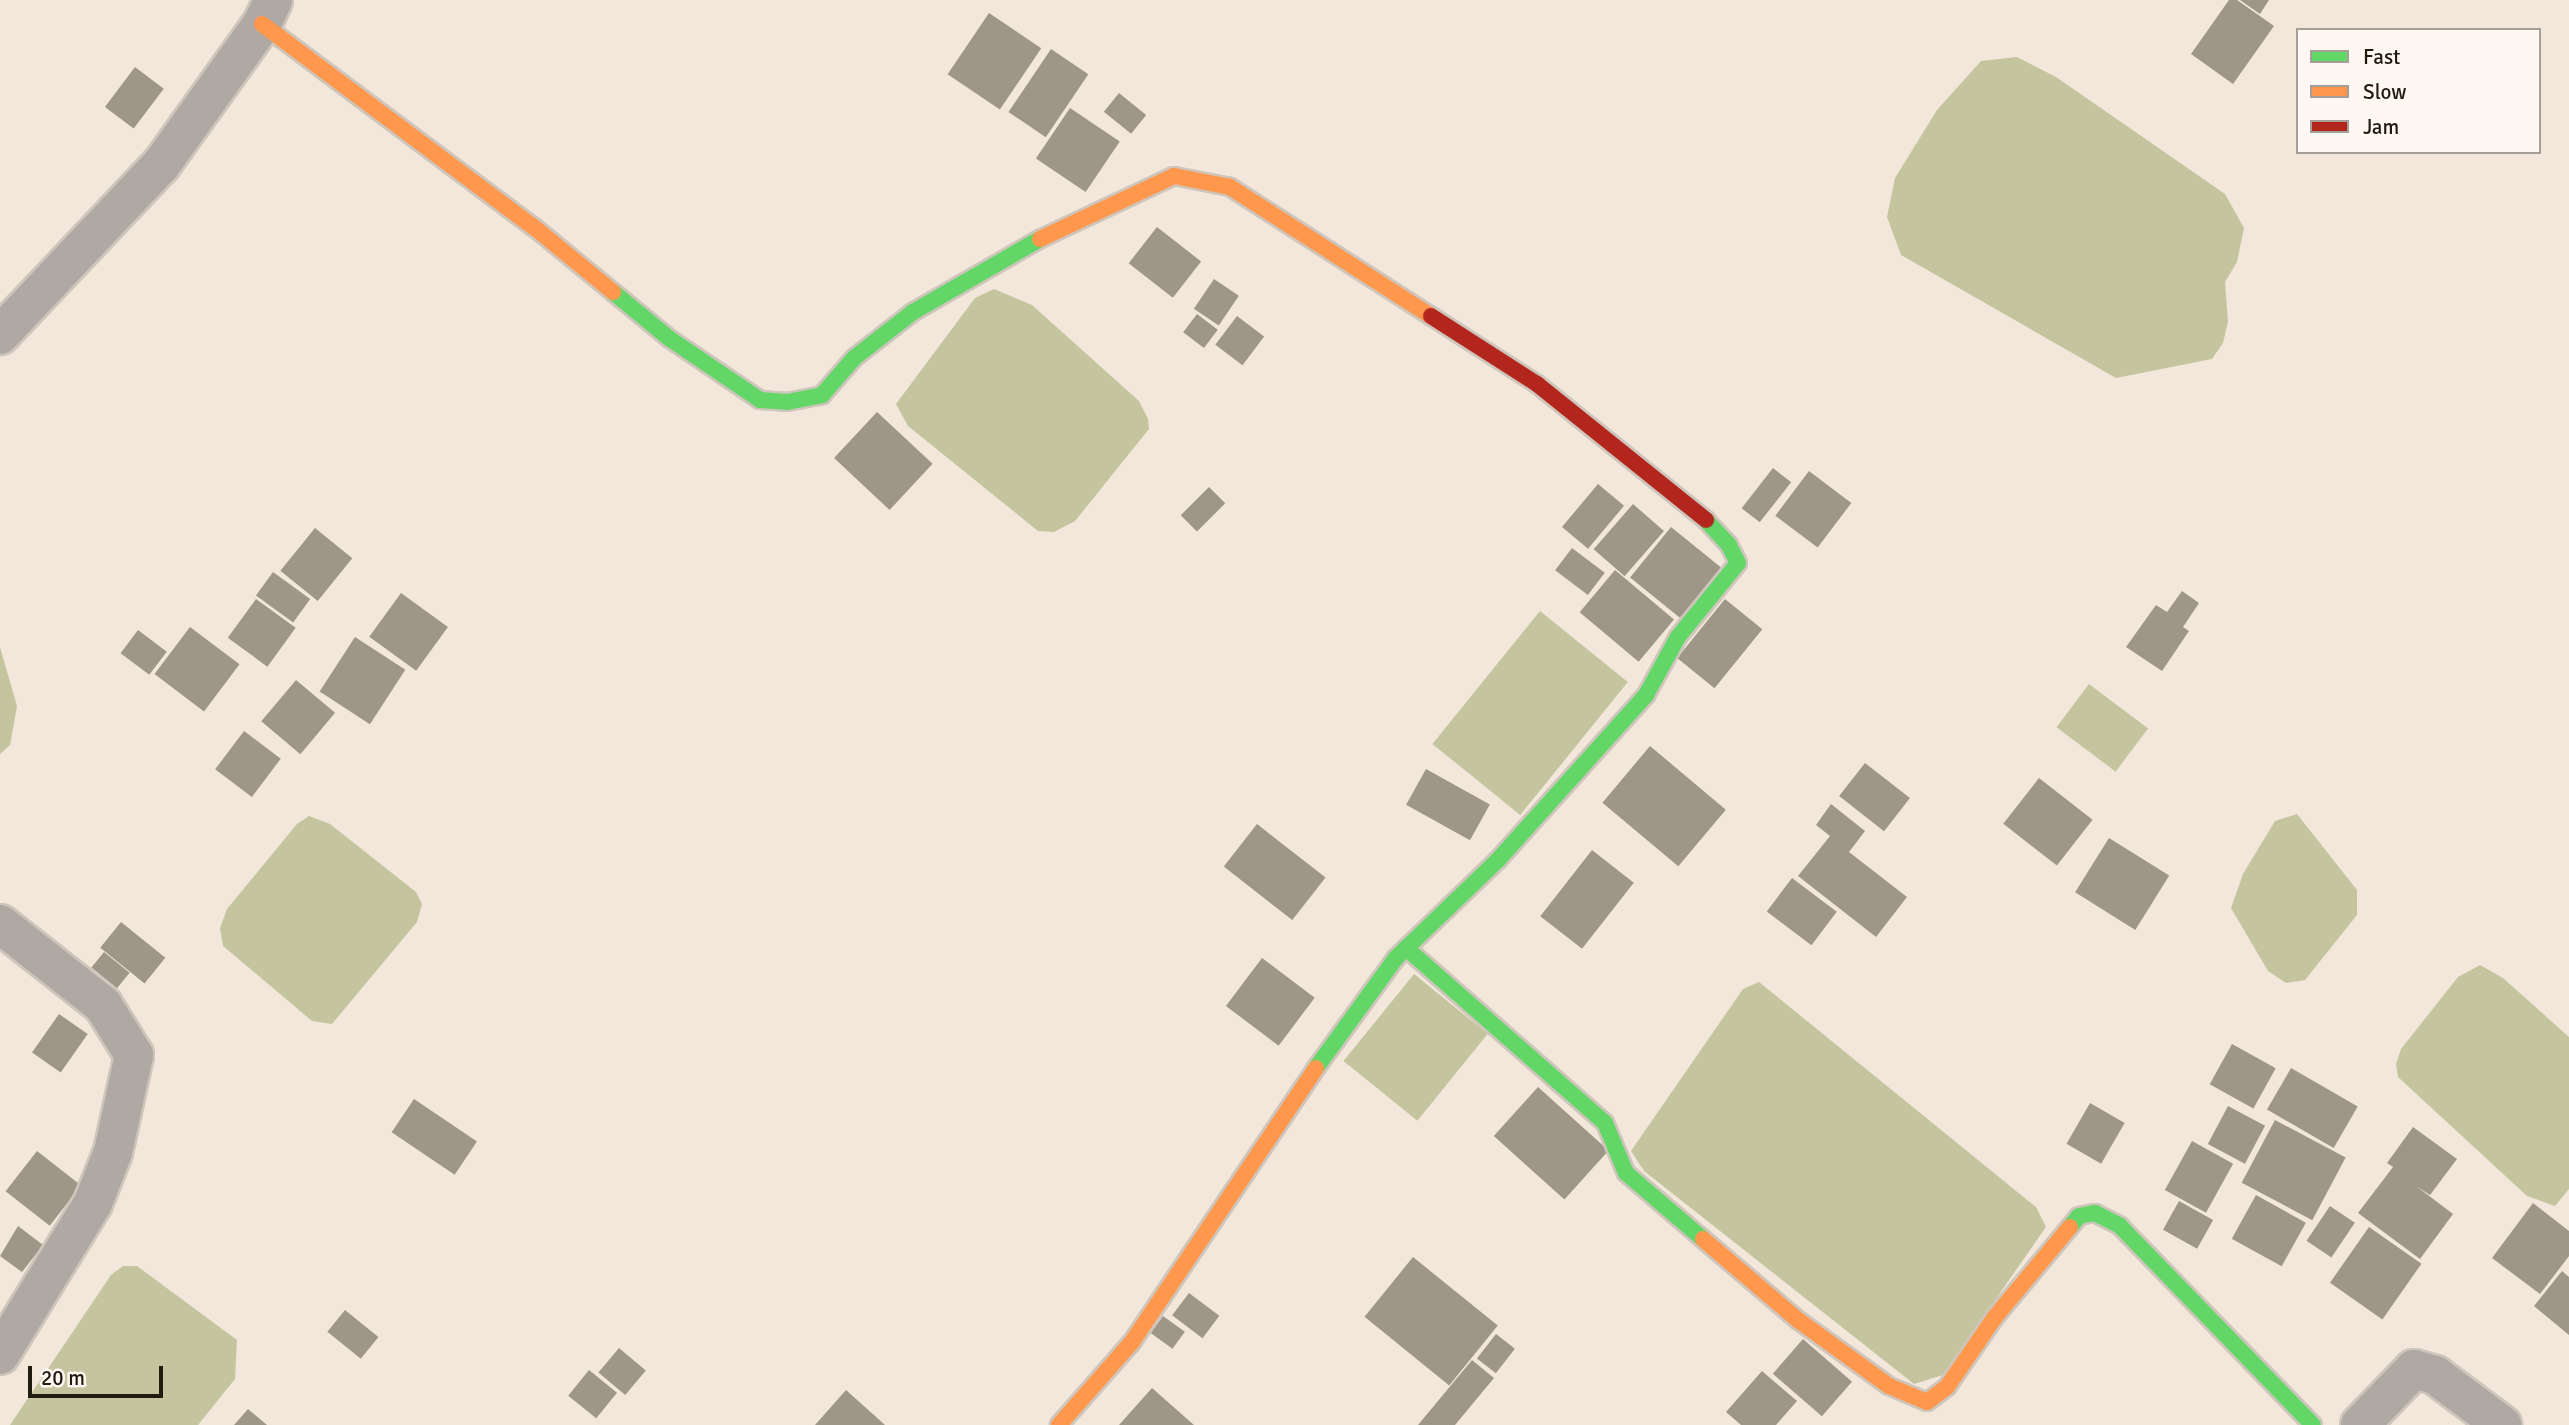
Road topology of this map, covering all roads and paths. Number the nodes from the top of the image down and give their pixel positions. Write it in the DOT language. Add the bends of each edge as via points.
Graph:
graph roads {
  1 [pos="267,12"];
  2 [pos="0,335"];
  3 [pos="0,924"];
  4 [pos="1406,948"];
  5 [pos="0,1355"];
  6 [pos="1059,1425"];
  7 [pos="2313,1425"];
  8 [pos="2360,1425"];
  9 [pos="2502,1425"];
  1 -- 2 [label="street" via="161,165"];
  1 -- 4 [label="street" via="670,339 760,400 787,402 822,395 854,358 913,312 1007,254 1174,176 1230,187 1537,384 1709,523 1738,563 1678,637 1646,695 1570,783"];
  3 -- 5 [label="street" via="103,1005 134,1055 113,1152 93,1203"];
  4 -- 6 [label="street" via="1297,1094 1132,1342"];
  4 -- 7 [label="street" via="1605,1123 1626,1173 1798,1320 1889,1386 1927,1402 1947,1387 1995,1317 2079,1216 2095,1213 2120,1226"];
  8 -- 9 [label="street" via="2414,1369 2435,1375"];
}
